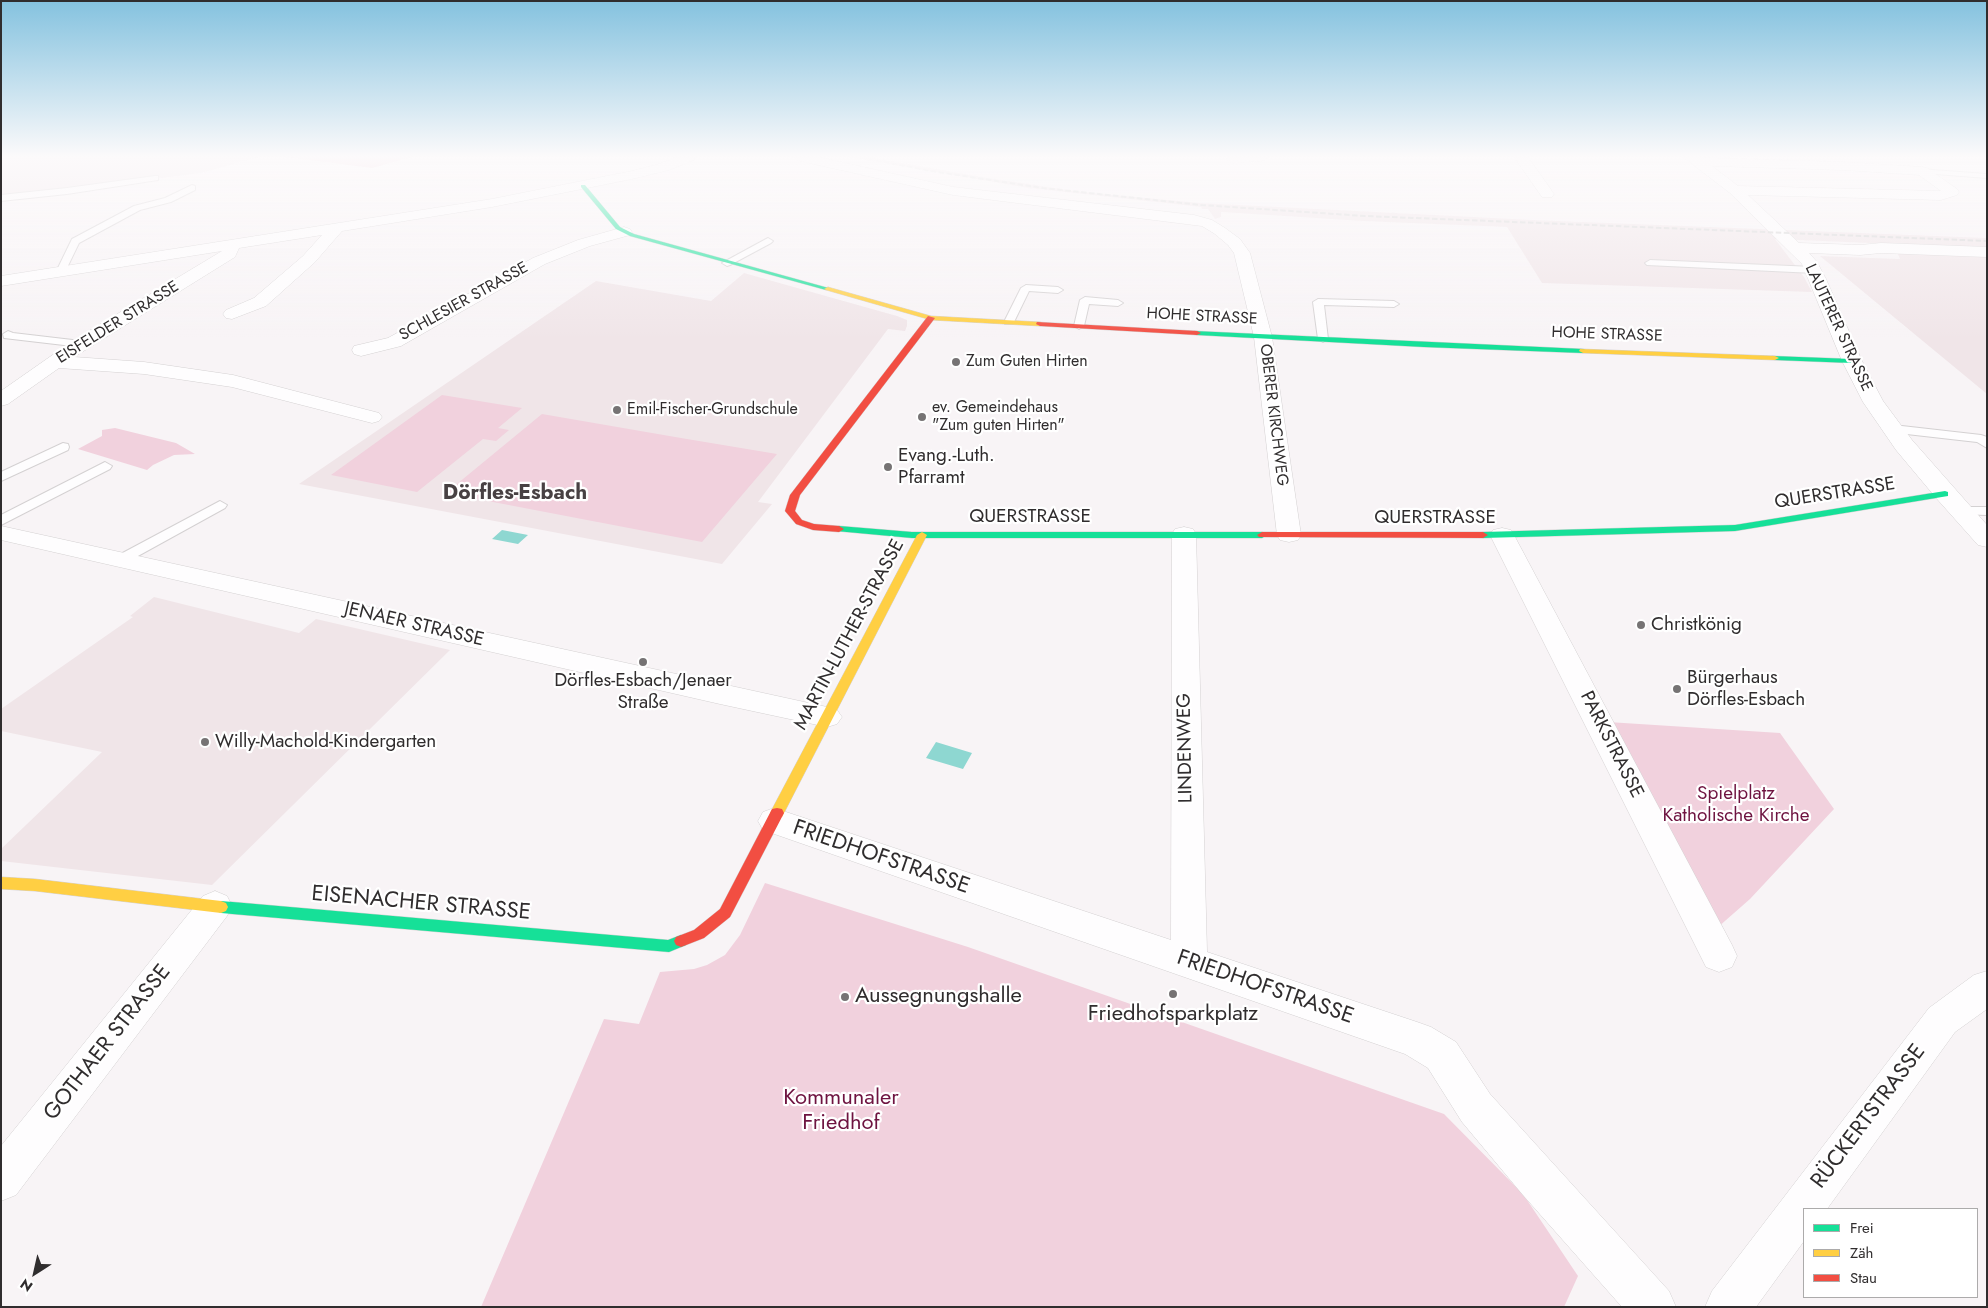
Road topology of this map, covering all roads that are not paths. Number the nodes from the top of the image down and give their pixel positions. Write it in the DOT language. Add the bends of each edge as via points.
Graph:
graph roads {
  1 [pos="118,218"];
  2 [pos="399,218"];
  3 [pos="610,218"];
  4 [pos="1168,218"];
  5 [pos="1765,218"];
  6 [pos="336,229"];
  7 [pos="624,232"];
  8 [pos="768,242"];
  9 [pos="231,246"];
  10 [pos="1797,248"];
  11 [pos="1987,252"];
  12 [pos="727,263"];
  13 [pos="1650,263"];
  14 [pos="1814,270"];
  15 [pos="61,272"];
  16 [pos="1,281"];
  17 [pos="1058,290"];
  18 [pos="1118,303"];
  19 [pos="1394,304"];
  20 [pos="232,314"];
  21 [pos="931,318"];
  22 [pos="1010,322"];
  23 [pos="1079,326"];
  24 [pos="8,334"];
  25 [pos="1263,337"];
  26 [pos="1323,339"];
  27 [pos="81,344"];
  28 [pos="361,350"];
  29 [pos="1852,361"];
  30 [pos="56,362"];
  31 [pos="1,400"];
  32 [pos="372,417"];
  33 [pos="1893,428"];
  34 [pos="1987,444"];
  35 [pos="63,448"];
  36 [pos="105,466"];
  37 [pos="1,476"];
  38 [pos="1944,494"];
  39 [pos="220,505"];
  40 [pos="1987,511"];
  41 [pos="1961,512"];
  42 [pos="1,522"];
  43 [pos="1,533"];
  44 [pos="1184,534"];
  45 [pos="922,535"];
  46 [pos="1289,535"];
  47 [pos="1502,535"];
  48 [pos="1987,540"];
  49 [pos="122,559"];
  50 [pos="827,716"];
  51 [pos="774,820"];
  52 [pos="1,883"];
  53 [pos="215,906"];
  54 [pos="1719,956"];
  55 [pos="1188,961"];
  56 [pos="1987,987"];
  57 [pos="1,1180"];
  58 [pos="1653,1307"];
  59 [pos="1728,1307"];
  1 -- 15 [label="lane" via="75,241"];
  2 -- 6 [label="street"];
  3 -- 7 [label="street, HOHE STRASSE"];
  4 -- 25 [label="street, OBERER KIRCHWEG" via="1207,223 1234,242 1242,253"];
  5 -- 10 [label="street, LAUTERER STRASSE"];
  6 -- 9 [label="street"];
  6 -- 20 [label="street" via="260,302"];
  7 -- 12 [label="street, HOHE STRASSE"];
  7 -- 28 [label="street, SCHLESIER STRASSE" via="584,243 539,261 394,342"];
  8 -- 12 [label="lane"];
  9 -- 15 [label="street"];
  9 -- 27 [label="street, EISFELDER STRASSE" via="229,254"];
  10 -- 11 [label="street"];
  10 -- 14 [label="street, LAUTERER STRASSE"];
  12 -- 21 [label="street, HOHE STRASSE"];
  13 -- 14 [label="lane"];
  14 -- 29 [label="street, LAUTERER STRASSE"];
  15 -- 16 [label="street"];
  17 -- 22 [label="lane" via="1026,288"];
  18 -- 23 [label="lane" via="1085,300"];
  19 -- 26 [label="lane" via="1318,302"];
  21 -- 22 [label="street, HOHE STRASSE"];
  21 -- 45 [label="street, MARTIN-LUTHER-STRASSE" via="824,455 795,495 790,512 799,522 813,526"];
  22 -- 23 [label="street, HOHE STRASSE"];
  23 -- 25 [label="street, HOHE STRASSE"];
  24 -- 27 [label="lane"];
  25 -- 26 [label="street, HOHE STRASSE"];
  25 -- 46 [label="street, OBERER KIRCHWEG"];
  26 -- 29 [label="street, HOHE STRASSE"];
  27 -- 30 [label="street, EISFELDER STRASSE"];
  29 -- 33 [label="street, LAUTERER STRASSE" via="1873,402"];
  30 -- 31 [label="street, EISFELDER STRASSE"];
  30 -- 32 [label="street" via="144,368 233,381"];
  33 -- 34 [label="lane" via="1982,439"];
  33 -- 38 [label="street, LAUTERER STRASSE"];
  35 -- 37 [label="lane"];
  36 -- 42 [label="lane"];
  38 -- 41 [label="street, LAUTERER STRASSE"];
  38 -- 47 [label="street, QUERSTRASSE" via="1735,528"];
  39 -- 49 [label="lane"];
  40 -- 41 [label="lane"];
  41 -- 48 [label="street, LAUTERER STRASSE"];
  43 -- 49 [label="street, JENAER STRASSE"];
  44 -- 45 [label="street, QUERSTRASSE"];
  44 -- 46 [label="street, QUERSTRASSE"];
  44 -- 55 [label="street, LINDENWEG"];
  45 -- 50 [label="street, MARTIN-LUTHER-STRASSE"];
  46 -- 47 [label="street, QUERSTRASSE"];
  47 -- 54 [label="street, PARKSTRASSE"];
  49 -- 50 [label="street, JENAER STRASSE"];
  50 -- 51 [label="street, MARTIN-LUTHER-STRASSE"];
  51 -- 53 [label="street, EISENACHER STRASSE" via="725,913 699,934 669,946"];
  51 -- 55 [label="street, FRIEDHOFSTRASSE"];
  52 -- 53 [label="street, EISENACHER STRASSE"];
  53 -- 57 [label="street, GOTHAER STRASSE"];
  55 -- 58 [label="street, FRIEDHOFSTRASSE" via="1417,1040 1442,1055 1476,1108"];
  56 -- 59 [label="street, RÜCKERTSTRASSE" via="1942,1020"];
}
